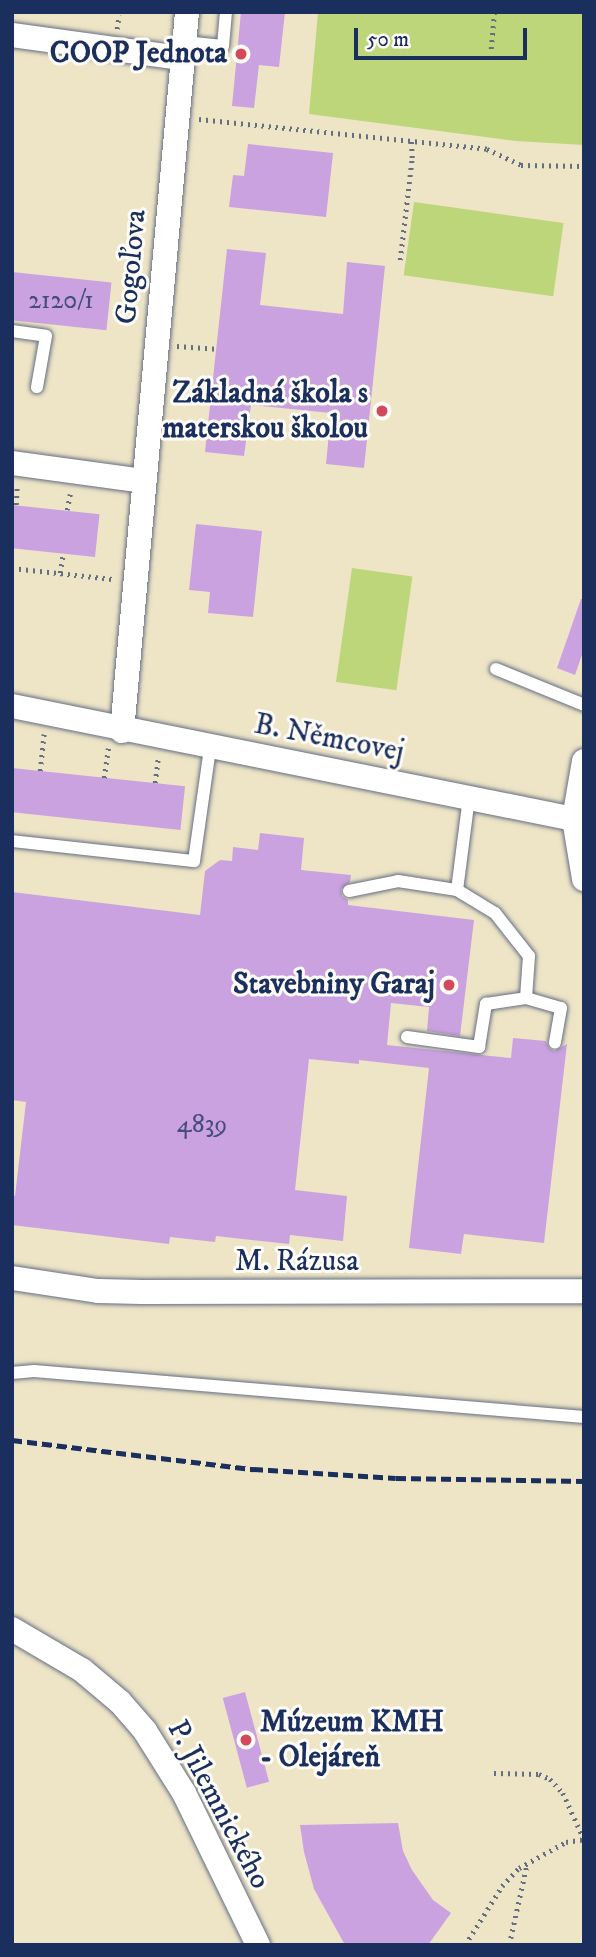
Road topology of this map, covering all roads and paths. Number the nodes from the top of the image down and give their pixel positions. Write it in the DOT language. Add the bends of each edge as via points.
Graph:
graph roads {
  1 [pos="187,12"];
  2 [pos="226,12"];
  3 [pos="495,12"];
  4 [pos="119,16"];
  5 [pos="117,30"];
  6 [pos="12,35"];
  7 [pos="491,49"];
  8 [pos="183,50"];
  9 [pos="195,118"];
  10 [pos="411,141"];
  11 [pos="584,166"];
  12 [pos="400,260"];
  13 [pos="12,331"];
  14 [pos="176,346"];
  15 [pos="216,349"];
  16 [pos="37,387"];
  17 [pos="15,471"];
  18 [pos="144,481"];
  19 [pos="71,486"];
  20 [pos="16,505"];
  21 [pos="67,510"];
  22 [pos="62,553"];
  23 [pos="12,568"];
  24 [pos="60,573"];
  25 [pos="116,579"];
  26 [pos="496,669"];
  27 [pos="584,705"];
  28 [pos="12,706"];
  29 [pos="44,730"];
  30 [pos="115,737"];
  31 [pos="210,748"];
  32 [pos="159,753"];
  33 [pos="584,761"];
  34 [pos="40,771"];
  35 [pos="104,778"];
  36 [pos="155,783"];
  37 [pos="469,798"];
  38 [pos="574,819"];
  39 [pos="12,841"];
  40 [pos="582,853"];
  41 [pos="584,880"];
  42 [pos="457,890"];
  43 [pos="349,891"];
  44 [pos="526,998"];
  45 [pos="407,1037"];
  46 [pos="555,1042"];
  47 [pos="12,1278"];
  48 [pos="584,1292"];
  49 [pos="12,1373"];
  50 [pos="584,1417"];
  51 [pos="13,1634"];
  52 [pos="494,1773"];
  53 [pos="584,1839"];
  54 [pos="527,1863"];
  55 [pos="258,1945"];
  56 [pos="464,1945"];
  57 [pos="509,1945"];
  1 -- 8 [label="street, Gogoľova"];
  2 -- 8 [label="lane" via="223,46"];
  3 -- 7 [label="path"];
  4 -- 5 [label="path"];
  6 -- 8 [label="street"];
  8 -- 18 [label="street, Gogoľova"];
  9 -- 10 [label="path"];
  10 -- 11 [label="path" via="487,149 520,165"];
  10 -- 12 [label="path"];
  13 -- 16 [label="lane" via="46,336"];
  14 -- 15 [label="path"];
  17 -- 18 [label="street"];
  17 -- 20 [label="path"];
  18 -- 30 [label="street, Gogoľova"];
  19 -- 21 [label="path"];
  22 -- 24 [label="path"];
  23 -- 24 [label="path"];
  24 -- 25 [label="path"];
  26 -- 27 [label="lane"];
  28 -- 30 [label="street, B. Němcovej"];
  29 -- 34 [label="path"];
  30 -- 31 [label="street, B. Němcovej"];
  30 -- 35 [label="path"];
  31 -- 37 [label="street, B. Němcovej"];
  31 -- 39 [label="lane" via="194,861"];
  32 -- 36 [label="path"];
  33 -- 38 [label="street"];
  37 -- 38 [label="street, B. Němcovej"];
  37 -- 42 [label="lane"];
  38 -- 40 [label="street"];
  40 -- 41 [label="street"];
  42 -- 43 [label="lane" via="398,881"];
  42 -- 44 [label="lane" via="495,913 529,956"];
  44 -- 45 [label="lane" via="486,1004 480,1047"];
  44 -- 46 [label="lane" via="561,1008"];
  47 -- 48 [label="street, M. Rázusa" via="98,1291"];
  49 -- 50 [label="lane" via="34,1371"];
  51 -- 55 [label="street, P. Jilemnického" via="82,1670 145,1731 184,1793"];
  52 -- 53 [label="path" via="539,1774 550,1779 563,1793"];
  53 -- 54 [label="path" via="566,1842"];
  54 -- 56 [label="path" via="502,1886"];
  54 -- 57 [label="path"];
}
